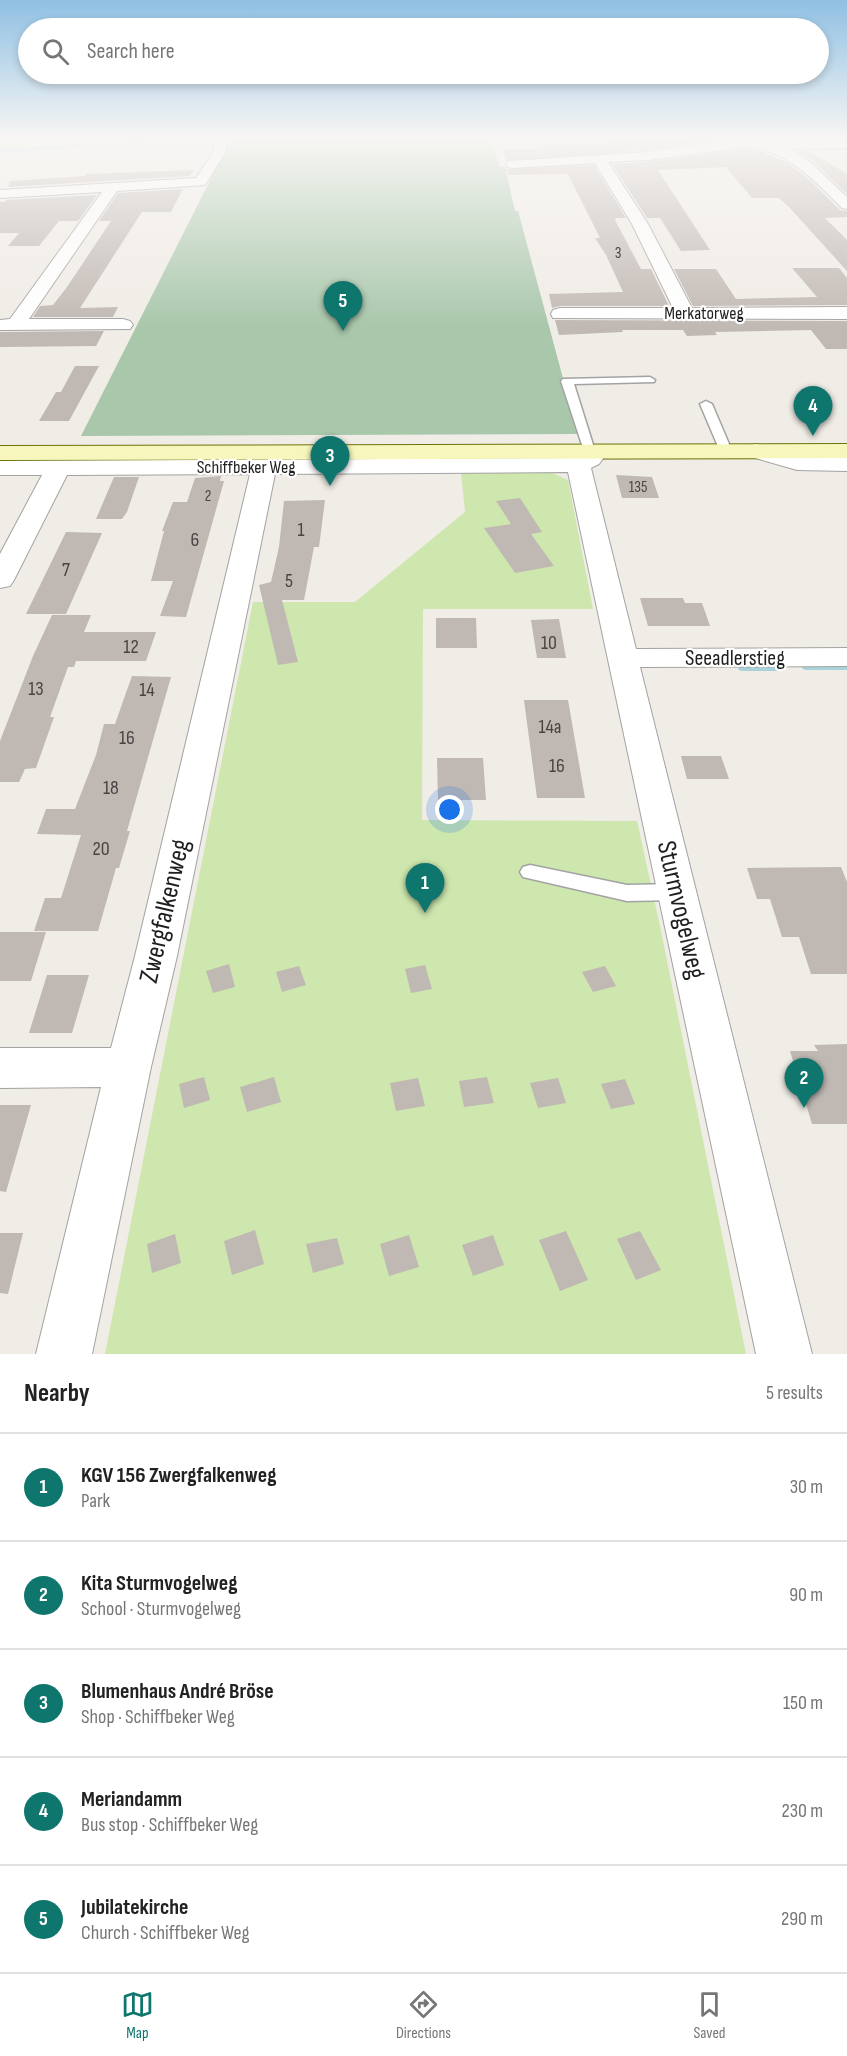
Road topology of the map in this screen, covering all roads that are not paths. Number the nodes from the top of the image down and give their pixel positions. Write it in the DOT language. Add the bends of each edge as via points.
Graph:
graph roads {
  1 [pos="102,201"];
  2 [pos="625,201"];
  3 [pos="847,313"];
  4 [pos="560,314"];
  5 [pos="685,314"];
  6 [pos="8,325"];
  7 [pos="123,325"];
  8 [pos="650,380"];
  9 [pos="706,404"];
  10 [pos="726,451"];
  11 [pos="756,451"];
  12 [pos="847,451"];
  13 [pos="0,453"];
  14 [pos="584,458"];
  15 [pos="847,464"];
  16 [pos="264,467"];
  17 [pos="0,468"];
  18 [pos="58,468"];
  19 [pos="0,580"];
  20 [pos="847,657"];
  21 [pos="623,658"];
  22 [pos="530,872"];
  23 [pos="677,892"];
  24 [pos="128,1067"];
  25 [pos="0,1068"];
  26 [pos="64,1354"];
  27 [pos="784,1354"];
  1 -- 6 [label="street"];
  2 -- 5 [label="street"];
  3 -- 5 [label="street, Merkatorweg"];
  4 -- 5 [label="street, Merkatorweg"];
  6 -- 7 [label="street"];
  8 -- 14 [label="lane" via="567,381"];
  9 -- 10 [label="lane"];
  10 -- 11 [label="main road, Schiffbeker Weg"];
  10 -- 14 [label="main road, Schiffbeker Weg"];
  11 -- 12 [label="main road, Schiffbeker Weg"];
  11 -- 15 [label="street, Schiffbeker Weg" via="797,463"];
  13 -- 14 [label="main road, Schiffbeker Weg"];
  14 -- 16 [label="street, Schiffbeker Weg"];
  14 -- 21 [label="street, Sturmvogelweg"];
  16 -- 18 [label="street, Schiffbeker Weg"];
  16 -- 24 [label="street, Zwergfalkenweg"];
  17 -- 18 [label="street, Schiffbeker Weg"];
  18 -- 19 [label="street"];
  20 -- 21 [label="street, Seeadlerstieg"];
  21 -- 23 [label="street, Sturmvogelweg"];
  22 -- 23 [label="lane" via="627,893"];
  23 -- 27 [label="street, Sturmvogelweg"];
  24 -- 25 [label="street"];
  24 -- 26 [label="street, Zwergfalkenweg"];
}
